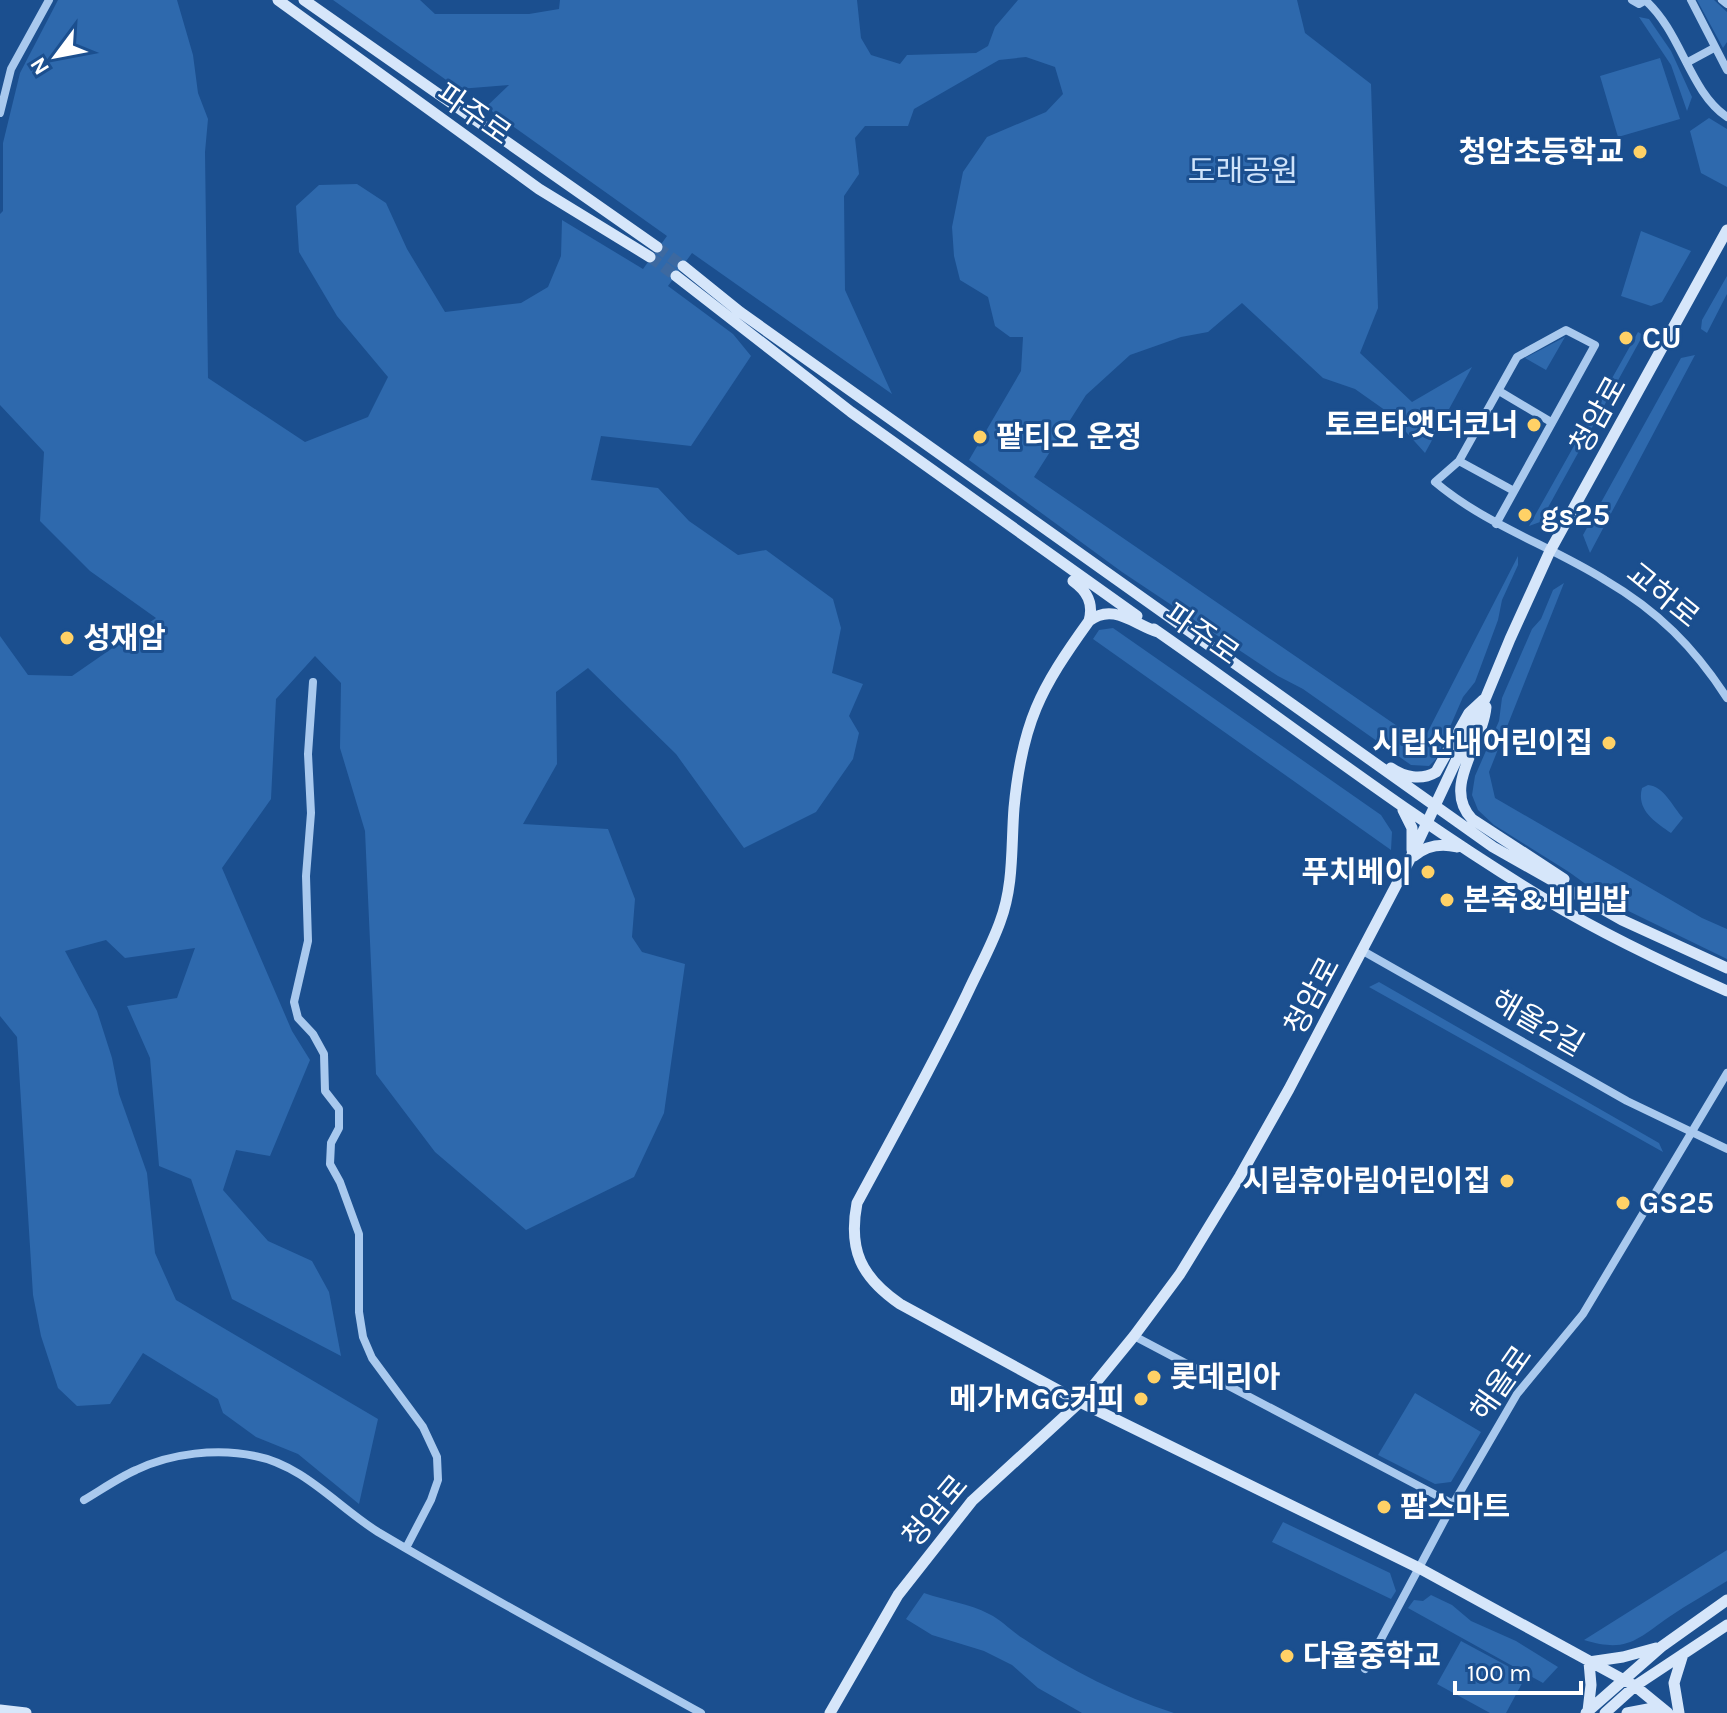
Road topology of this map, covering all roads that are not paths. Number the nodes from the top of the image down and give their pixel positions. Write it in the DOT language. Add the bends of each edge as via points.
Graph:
graph roads {
  1 [pos="49,0"];
  2 [pos="278,0"];
  3 [pos="304,0"];
  4 [pos="1632,0"];
  5 [pos="1645,0"];
  6 [pos="1691,0"];
  7 [pos="1722,0"];
  8 [pos="1727,4"];
  9 [pos="1714,48"];
  10 [pos="1688,62"];
  11 [pos="1727,70"];
  12 [pos="0,113"];
  13 [pos="1727,117"];
  14 [pos="1727,230"];
  15 [pos="1499,391"];
  16 [pos="1551,422"];
  17 [pos="1459,461"];
  18 [pos="1514,491"];
  19 [pos="1496,524"];
  20 [pos="1032,543"];
  21 [pos="1550,551"];
  22 [pos="1089,621"];
  23 [pos="1158,632"];
  24 [pos="313,682"];
  25 [pos="1486,697"];
  26 [pos="1727,698"];
  27 [pos="1291,704"];
  28 [pos="1392,798"];
  29 [pos="1435,808"];
  30 [pos="1427,824"];
  31 [pos="1470,851"];
  32 [pos="1410,859"];
  33 [pos="1588,901"];
  34 [pos="1363,951"];
  35 [pos="1727,968"];
  36 [pos="1727,991"];
  37 [pos="1727,1073"];
  38 [pos="1691,1133"];
  39 [pos="1727,1149"];
  40 [pos="1134,1336"];
  41 [pos="1080,1402"];
  42 [pos="84,1500"];
  43 [pos="1453,1504"];
  44 [pos="406,1548"];
  45 [pos="1419,1568"];
  46 [pos="1727,1600"];
  47 [pos="1727,1625"];
  48 [pos="1661,1647"];
  49 [pos="1683,1653"];
  50 [pos="1589,1662"];
  51 [pos="1365,1669"];
  52 [pos="1622,1679"];
  53 [pos="1635,1686"];
  54 [pos="0,1710"];
  55 [pos="1587,1712"];
  56 [pos="1666,1712"];
  57 [pos="26,1713"];
  58 [pos="701,1713"];
  59 [pos="830,1713"];
  60 [pos="1605,1713"];
  61 [pos="1627,1713"];
  62 [pos="1679,1713"];
  1 -- 12 [label="street" via="11,69"];
  2 -- 3 [label="main road, 파주로" via="539,189 653,252"];
  4 -- 5 [label="street"];
  5 -- 10 [label="street" via="1666,23"];
  6 -- 9 [label="street"];
  7 -- 8 [label="street"];
  9 -- 10 [label="street"];
  9 -- 11 [label="street"];
  10 -- 13 [label="street" via="1710,102"];
  14 -- 21 [label="main road, 청암로"];
  15 -- 16 [label="street"];
  15 -- 16 [label="street" via="1517,357 1566,330 1595,345"];
  15 -- 17 [label="street"];
  16 -- 18 [label="street"];
  17 -- 18 [label="street"];
  17 -- 19 [label="street, 교하로" via="1435,482"];
  18 -- 19 [label="street"];
  19 -- 21 [label="street, 교하로"];
  20 -- 22 [label="main road" via="1043,559 1082,587 1092,610"];
  20 -- 23 [label="main road, 파주로"];
  20 -- 27 [label="main road, 파주로" via="851,412 680,271"];
  21 -- 25 [label="main road, 청암로"];
  21 -- 26 [label="street, 교하로" via="1605,579 1657,616 1703,661"];
  22 -- 23 [label="main road" via="1117,613"];
  22 -- 41 [label="main road" via="1052,673 1025,736 1010,885 1001,921 857,1203 853,1226 855,1248 879,1290"];
  23 -- 28 [label="main road, 파주로"];
  24 -- 44 [label="street" via="308,941 294,1002 298,1018 324,1054 325,1091 339,1109 330,1164 359,1234 363,1337 437,1457 435,1490"];
  25 -- 27 [label="main road" via="1469,713 1436,772 1418,777 1400,774"];
  25 -- 29 [label="main road, 청암로"];
  25 -- 33 [label="main road" via="1485,722 1461,781 1459,797 1465,812"];
  27 -- 29 [label="main road, 파주로"];
  28 -- 30 [label="main road, 파주로"];
  28 -- 32 [label="main road" via="1412,828"];
  29 -- 30 [label="main road, 청암로"];
  29 -- 33 [label="main road, 파주로"];
  30 -- 31 [label="main road, 파주로"];
  30 -- 32 [label="main road, 청암로"];
  31 -- 32 [label="main road" via="1441,844"];
  31 -- 36 [label="main road, 파주로" via="1573,914"];
  32 -- 34 [label="main road, 청암로"];
  33 -- 35 [label="main road, 파주로"];
  34 -- 38 [label="street, 해올2길"];
  34 -- 40 [label="main road, 청암로" via="1240,1176 1180,1274"];
  37 -- 38 [label="street, 해올로"];
  38 -- 39 [label="street, 해올2길"];
  38 -- 43 [label="street, 해올로" via="1583,1314 1517,1394"];
  40 -- 41 [label="main road, 청암로"];
  40 -- 43 [label="street"];
  41 -- 45 [label="main road"];
  41 -- 59 [label="main road, 청암로" via="972,1501 898,1595"];
  42 -- 44 [label="street" via="137,1469 181,1456 257,1456 290,1469"];
  43 -- 45 [label="street, 해올로"];
  44 -- 58 [label="street"];
  45 -- 50 [label="main road"];
  45 -- 51 [label="street, 해올로"];
  46 -- 48 [label="main road"];
  47 -- 49 [label="main road"];
  48 -- 50 [label="main road"];
  48 -- 52 [label="main road"];
  49 -- 53 [label="main road"];
  49 -- 62 [label="main road" via="1674,1683"];
  50 -- 52 [label="main road"];
  50 -- 55 [label="main road"];
  52 -- 53 [label="main road"];
  52 -- 55 [label="main road"];
  53 -- 56 [label="main road"];
  53 -- 60 [label="main road"];
  54 -- 57 [label="main road"];
  56 -- 61 [label="main road"];
}
